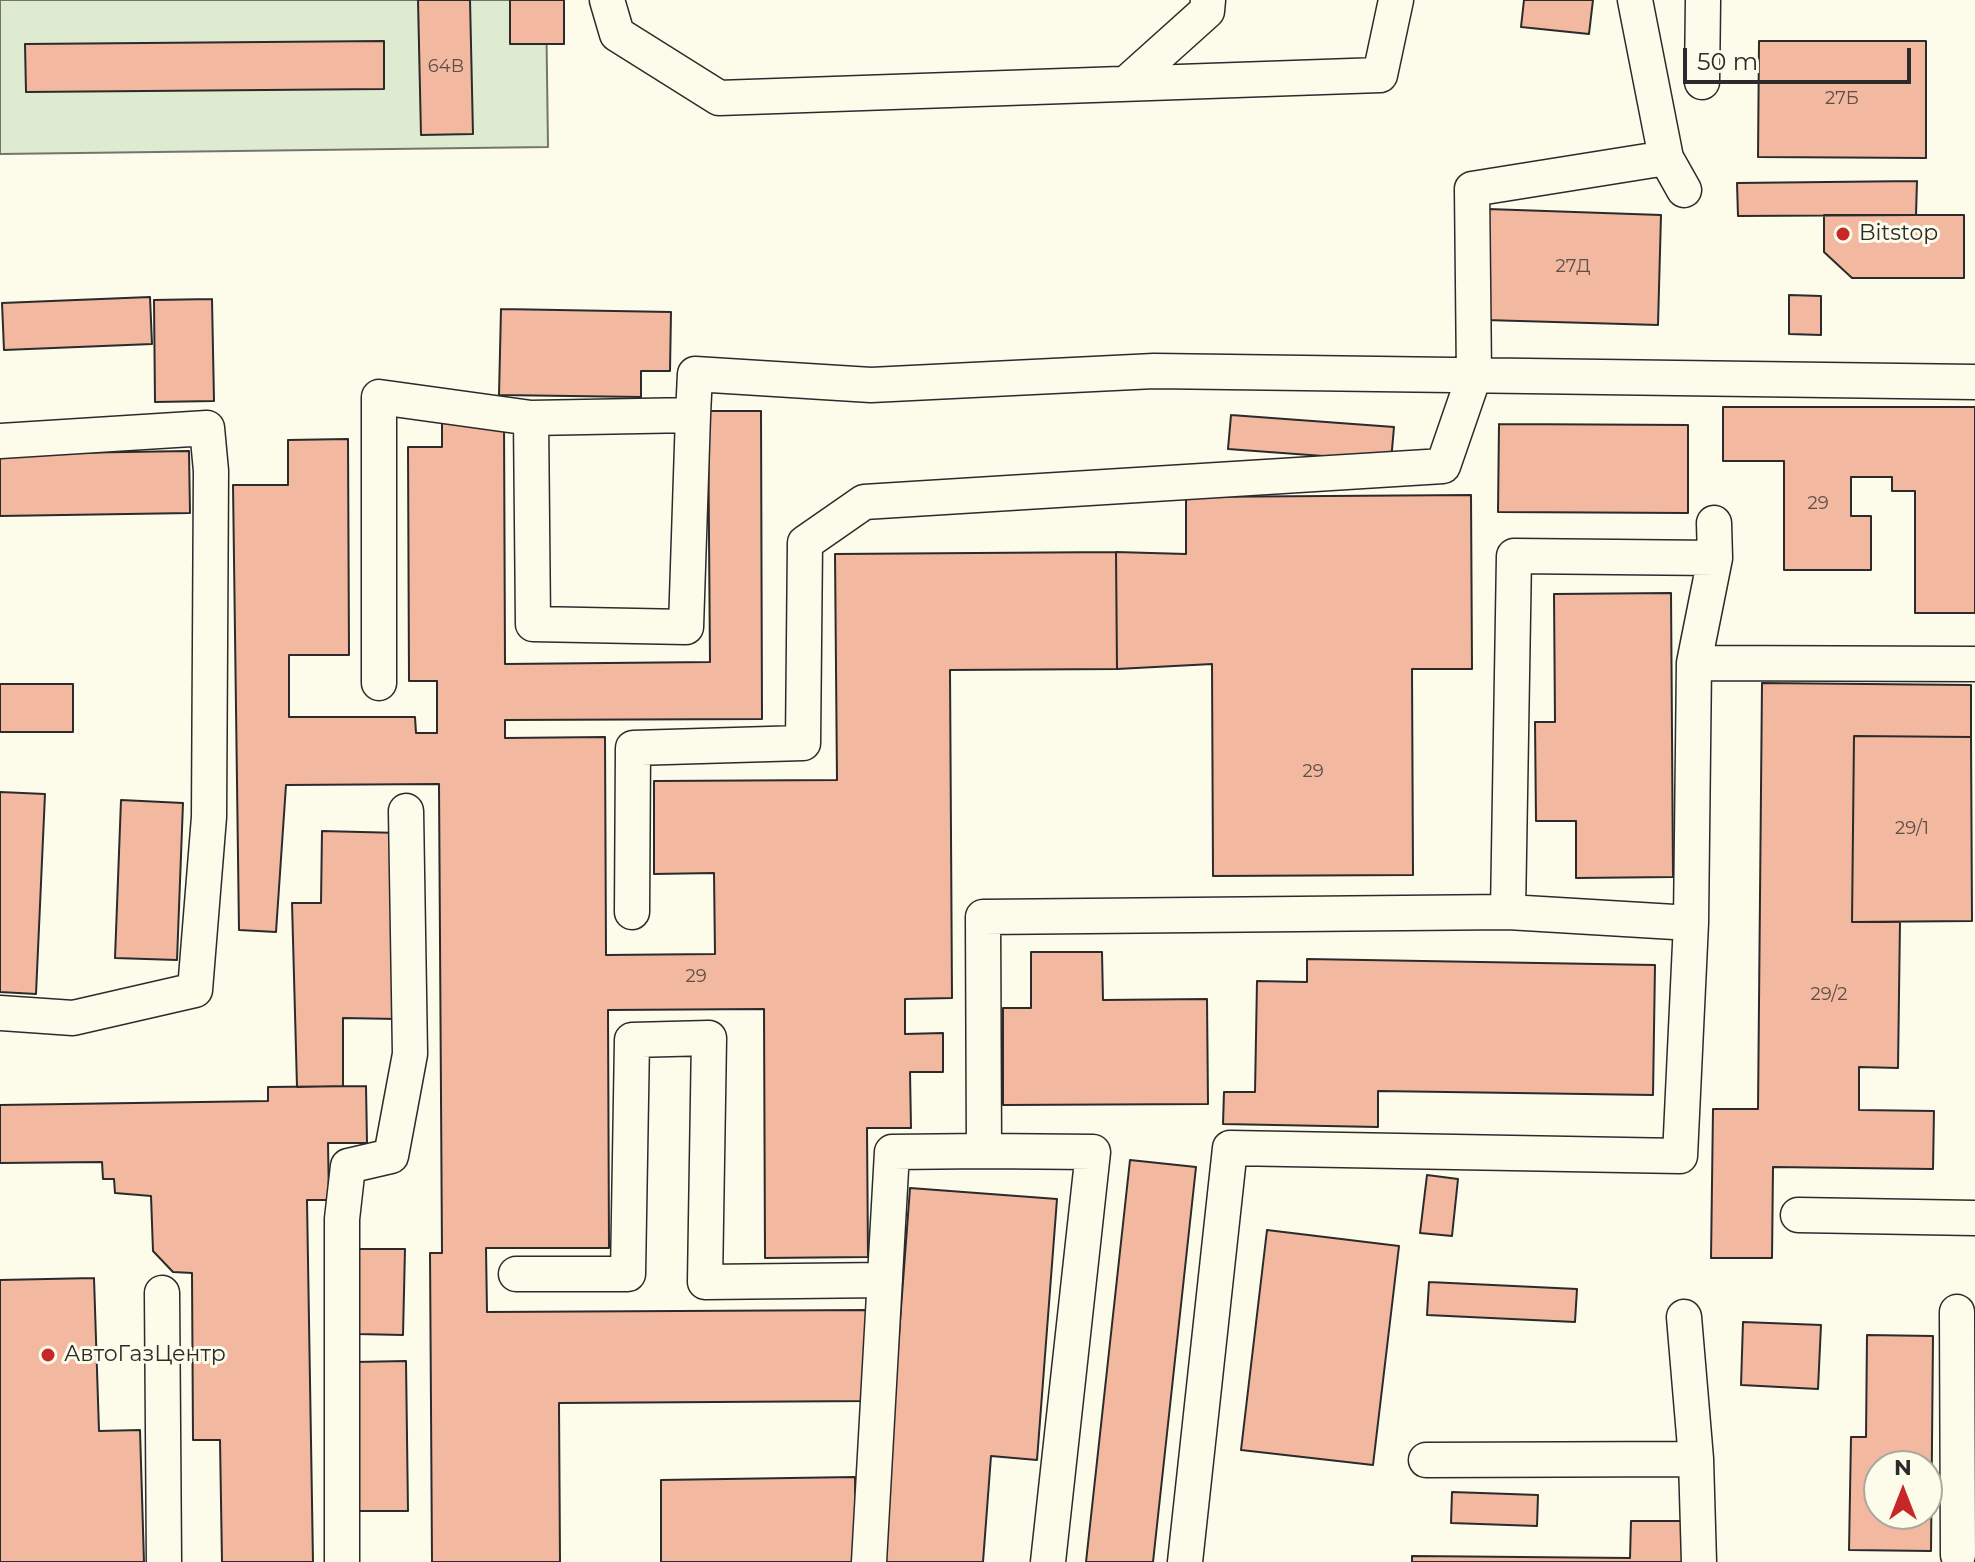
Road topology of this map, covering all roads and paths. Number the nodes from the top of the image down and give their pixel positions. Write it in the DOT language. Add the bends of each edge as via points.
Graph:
graph roads {
  1 [pos="607,0"];
  2 [pos="1208,0"];
  3 [pos="1396,0"];
  4 [pos="1635,0"];
  5 [pos="1703,0"];
  6 [pos="1128,82"];
  7 [pos="1702,82"];
  8 [pos="1666,158"];
  9 [pos="1684,190"];
  10 [pos="1474,376"];
  11 [pos="1975,382"];
  12 [pos="693,415"];
  13 [pos="531,418"];
  14 [pos="0,441"];
  15 [pos="1714,523"];
  16 [pos="1715,558"];
  17 [pos="1694,663"];
  18 [pos="1975,664"];
  19 [pos="379,683"];
  20 [pos="406,811"];
  21 [pos="632,912"];
  22 [pos="1508,912"];
  23 [pos="1691,923"];
  24 [pos="0,1013"];
  25 [pos="984,1151"];
  26 [pos="1798,1215"];
  27 [pos="1975,1218"];
  28 [pos="516,1274"];
  29 [pos="885,1280"];
  30 [pos="162,1293"];
  31 [pos="1957,1312"];
  32 [pos="1684,1317"];
  33 [pos="1696,1459"];
  34 [pos="1426,1460"];
  35 [pos="1959,1557"];
  36 [pos="164,1562"];
  37 [pos="342,1562"];
  38 [pos="869,1562"];
  39 [pos="1048,1562"];
  40 [pos="1185,1562"];
  41 [pos="1699,1562"];
  1 -- 6 [label="lane" via="617,34 719,98"];
  2 -- 6 [label="lane" via="1207,11"];
  3 -- 6 [label="lane" via="1380,75"];
  4 -- 8 [label="lane"];
  5 -- 7 [label="lane"];
  8 -- 9 [label="lane"];
  8 -- 10 [label="lane" via="1472,189"];
  10 -- 11 [label="lane"];
  10 -- 12 [label="lane" via="1154,371 871,385 695,374"];
  10 -- 21 [label="lane" via="1443,466 864,502 805,543 803,743 633,748"];
  12 -- 13 [label="lane"];
  12 -- 13 [label="lane" via="686,627 533,624"];
  13 -- 19 [label="lane" via="379,397"];
  14 -- 24 [label="lane" via="207,428 211,487 209,817 195,990 73,1018"];
  15 -- 16 [label="lane"];
  16 -- 17 [label="lane"];
  16 -- 22 [label="lane" via="1514,556"];
  17 -- 18 [label="lane"];
  17 -- 23 [label="lane"];
  20 -- 37 [label="lane" via="410,1054 391,1156 348,1166 342,1219"];
  22 -- 23 [label="lane"];
  22 -- 25 [label="lane" via="983,917"];
  23 -- 40 [label="lane" via="1680,1156 1230,1148"];
  25 -- 29 [label="lane" via="892,1152"];
  25 -- 39 [label="lane" via="1093,1152"];
  26 -- 27 [label="lane"];
  28 -- 29 [label="lane" via="628,1274 632,1040 709,1038 705,1282"];
  29 -- 38 [label="lane"];
  30 -- 36 [label="lane"];
  31 -- 35 [label="lane"];
  32 -- 33 [label="lane"];
  33 -- 34 [label="lane"];
  33 -- 41 [label="lane"];
}
